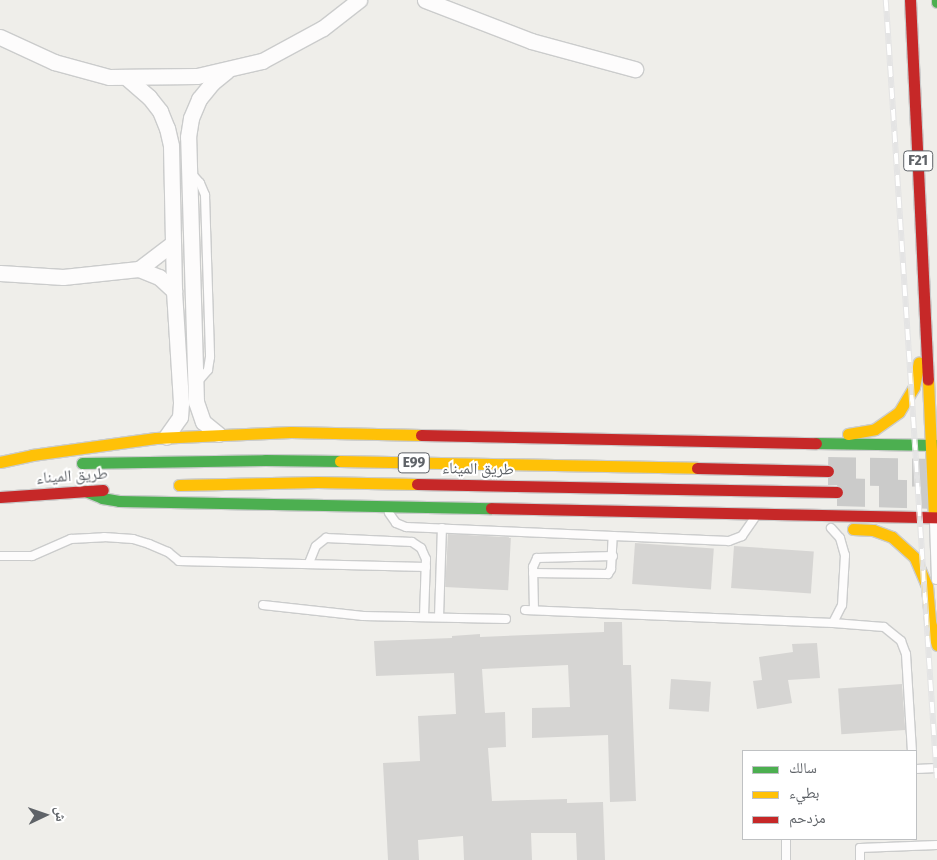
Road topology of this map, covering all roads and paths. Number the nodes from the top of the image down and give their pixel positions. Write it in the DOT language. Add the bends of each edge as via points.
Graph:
graph roads {
  1 [pos="359,0"];
  2 [pos="425,0"];
  3 [pos="910,0"];
  4 [pos="0,37"];
  5 [pos="636,69"];
  6 [pos="227,71"];
  7 [pos="127,78"];
  8 [pos="173,243"];
  9 [pos="139,269"];
  10 [pos="0,273"];
  11 [pos="174,291"];
  12 [pos="926,321"];
  13 [pos="220,435"];
  14 [pos="166,437"];
  15 [pos="784,442"];
  16 [pos="934,445"];
  17 [pos="0,463"];
  18 [pos="828,470"];
  19 [pos="172,486"];
  20 [pos="124,489"];
  21 [pos="85,491"];
  22 [pos="837,492"];
  23 [pos="0,497"];
  24 [pos="386,506"];
  25 [pos="758,514"];
  26 [pos="786,514"];
  27 [pos="935,517"];
  28 [pos="822,527"];
  29 [pos="442,528"];
  30 [pos="613,536"];
  31 [pos="0,556"];
  32 [pos="613,556"];
  33 [pos="309,563"];
  34 [pos="426,567"];
  35 [pos="533,573"];
  36 [pos="936,584"];
  37 [pos="937,594"];
  38 [pos="937,603"];
  39 [pos="263,605"];
  40 [pos="524,610"];
  41 [pos="534,610"];
  42 [pos="424,617"];
  43 [pos="439,618"];
  44 [pos="506,619"];
  45 [pos="833,623"];
  46 [pos="937,645"];
  47 [pos="912,750"];
  48 [pos="937,768"];
  49 [pos="917,769"];
  50 [pos="786,840"];
  51 [pos="860,840"];
  52 [pos="937,845"];
  53 [pos="860,848"];
  54 [pos="786,860"];
  55 [pos="860,860"];
  1 -- 6 [label="street" via="323,28 291,47 262,61"];
  2 -- 5 [label="street" via="532,41"];
  3 -- 12 [label="highway, F21"];
  4 -- 7 [label="street" via="54,62 109,77"];
  6 -- 7 [label="street" via="197,76"];
  6 -- 13 [label="street" via="205,91 193,113 188,138 199,416"];
  7 -- 8 [label="street" via="155,104 170,136"];
  8 -- 9 [label="street"];
  8 -- 11 [label="street"];
  9 -- 10 [label="street" via="63,277"];
  9 -- 11 [label="street" via="160,277"];
  11 -- 14 [label="street" via="181,410 177,423"];
  12 -- 15 [label="highway" via="914,387 892,418 866,432 806,435"];
  12 -- 16 [label="highway, F21"];
  13 -- 14 [label="highway"];
  13 -- 15 [label="highway" via="320,432"];
  14 -- 17 [label="highway" via="32,455"];
  15 -- 16 [label="highway"];
  16 -- 27 [label="highway, F21"];
  17 -- 18 [label="highway, طريق الميناء / E99" via="265,460"];
  19 -- 22 [label="highway, طريق الميناء / E99" via="317,482"];
  20 -- 21 [label="highway, طريق الميناء"];
  21 -- 23 [label="highway, طريق الميناء"];
  21 -- 24 [label="highway" via="119,501"];
  24 -- 25 [label="highway"];
  24 -- 29 [label="lane" via="392,519 401,525"];
  25 -- 26 [label="highway"];
  25 -- 30 [label="lane" via="742,536 729,541"];
  26 -- 27 [label="highway"];
  26 -- 28 [label="highway"];
  27 -- 36 [label="lane"];
  28 -- 45 [label="lane" via="843,543 845,555 842,605"];
  28 -- 46 [label="highway" via="873,530 892,537 908,550 924,576 930,622"];
  29 -- 30 [label="lane"];
  29 -- 43 [label="lane"];
  30 -- 32 [label="lane"];
  31 -- 33 [label="lane" via="32,556 71,539 104,537 133,539 168,552 179,560"];
  32 -- 35 [label="lane" via="540,557 535,561"];
  32 -- 35 [label="lane" via="611,570 606,574"];
  33 -- 34 [label="lane"];
  33 -- 34 [label="lane" via="318,542 330,537 412,542 424,553"];
  34 -- 42 [label="lane"];
  35 -- 41 [label="lane"];
  37 -- 38 [label="lane"];
  39 -- 42 [label="lane" via="333,614"];
  40 -- 41 [label="lane"];
  41 -- 45 [label="lane"];
  42 -- 43 [label="lane"];
  43 -- 44 [label="lane"];
  45 -- 47 [label="lane" via="884,627 901,641 906,654"];
  48 -- 49 [label="lane"];
  50 -- 54 [label="lane"];
  51 -- 53 [label="lane"];
  52 -- 53 [label="lane"];
  53 -- 55 [label="lane"];
}
